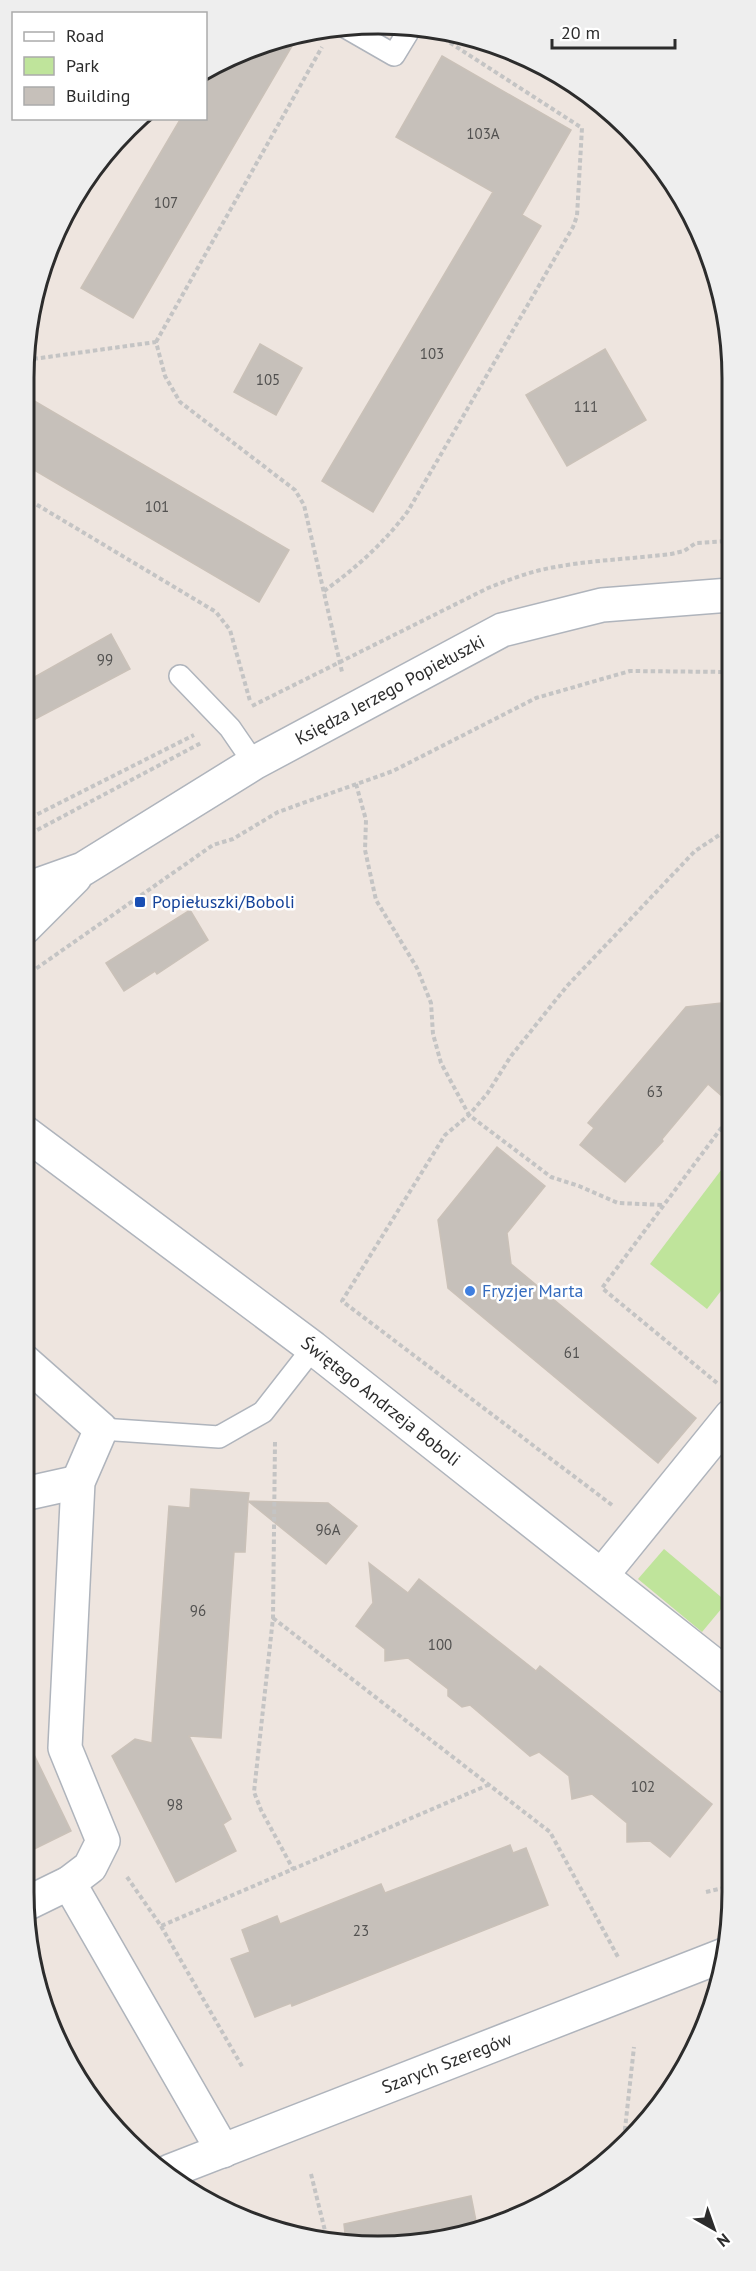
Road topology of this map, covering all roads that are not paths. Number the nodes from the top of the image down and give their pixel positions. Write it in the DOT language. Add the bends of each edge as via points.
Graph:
graph roads {
  1 [pos="357,35"];
  2 [pos="406,36"];
  3 [pos="722,596"];
  4 [pos="180,676"];
  5 [pos="254,763"];
  6 [pos="83,870"];
  7 [pos="34,887"];
  8 [pos="34,918"];
  9 [pos="34,1139"];
  10 [pos="313,1348"];
  11 [pos="34,1370"];
  12 [pos="722,1409"];
  13 [pos="101,1429"];
  14 [pos="78,1482"];
  15 [pos="34,1492"];
  16 [pos="602,1575"];
  17 [pos="722,1670"];
  18 [pos="69,1883"];
  19 [pos="34,1900"];
  20 [pos="715,1957"];
  21 [pos="224,2151"];
  22 [pos="174,2170"];
  1 -- 2 [label="lane" via="394,55"];
  3 -- 5 [label="street, Księdza Jerzego Popiełuszki" via="602,605 502,630"];
  4 -- 5 [label="lane" via="230,728"];
  5 -- 6 [label="street, Księdza Jerzego Popiełuszki"];
  6 -- 7 [label="street, Księdza Jerzego Popiełuszki"];
  6 -- 8 [label="street, Księdza Jerzego Popiełuszki"];
  9 -- 10 [label="street, Świętego Andrzeja Boboli"];
  10 -- 13 [label="lane" via="263,1412 219,1437"];
  10 -- 16 [label="street, Świętego Andrzeja Boboli"];
  11 -- 13 [label="street"];
  12 -- 16 [label="street" via="648,1518"];
  13 -- 14 [label="street"];
  14 -- 15 [label="street"];
  14 -- 18 [label="street" via="65,1748 103,1841 90,1868"];
  16 -- 17 [label="street, Świętego Andrzeja Boboli"];
  18 -- 19 [label="street"];
  18 -- 21 [label="street"];
  20 -- 21 [label="street, Szarych Szeregów"];
  21 -- 22 [label="street, Szarych Szeregów"];
}
